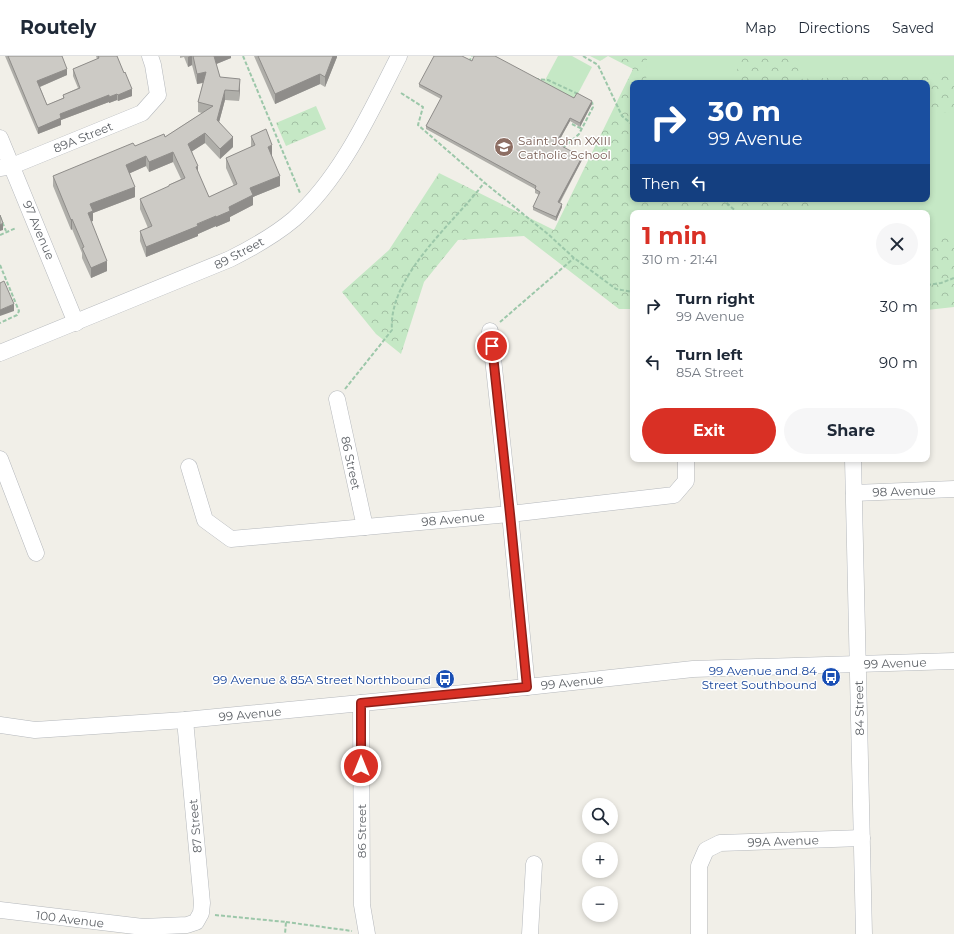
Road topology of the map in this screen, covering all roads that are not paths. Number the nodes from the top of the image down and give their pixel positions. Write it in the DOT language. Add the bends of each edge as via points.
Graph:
graph roads {
  1 [pos="150,56"];
  2 [pos="399,56"];
  3 [pos="0,138"];
  4 [pos="6,167"];
  5 [pos="76,322"];
  6 [pos="490,331"];
  7 [pos="0,353"];
  8 [pos="337,399"];
  9 [pos="0,459"];
  10 [pos="686,462"];
  11 [pos="853,462"];
  12 [pos="189,467"];
  13 [pos="954,489"];
  14 [pos="854,493"];
  15 [pos="510,514"];
  16 [pos="365,527"];
  17 [pos="36,553"];
  18 [pos="954,661"];
  19 [pos="858,664"];
  20 [pos="527,687"];
  21 [pos="361,703"];
  22 [pos="186,720"];
  23 [pos="0,725"];
  24 [pos="862,838"];
  25 [pos="534,864"];
  26 [pos="0,910"];
  27 [pos="187,926"];
  28 [pos="367,934"];
  29 [pos="530,934"];
  30 [pos="699,934"];
  31 [pos="864,934"];
  1 -- 4 [label="street, 89A Street" via="154,65 158,95 142,113"];
  2 -- 5 [label="street, 89 Street" via="339,166 324,188 284,227 237,256"];
  3 -- 4 [label="street, 97 Avenue"];
  4 -- 5 [label="street, 97 Avenue"];
  5 -- 7 [label="street, 89 Street"];
  6 -- 15 [label="street"];
  8 -- 16 [label="street, 86 Street"];
  9 -- 17 [label="street"];
  10 -- 15 [label="street, 98 Avenue" via="686,481 674,495"];
  11 -- 14 [label="street, 84 Street"];
  12 -- 16 [label="street, 98 Avenue" via="205,520 231,539"];
  13 -- 14 [label="street, 98 Avenue"];
  14 -- 19 [label="street, 84 Street"];
  15 -- 16 [label="street, 98 Avenue"];
  15 -- 20 [label="street"];
  18 -- 19 [label="street, 99 Avenue"];
  19 -- 20 [label="street, 99 Avenue" via="693,670"];
  19 -- 24 [label="street, 84 Street"];
  20 -- 21 [label="street, 99 Avenue"];
  21 -- 22 [label="street, 99 Avenue"];
  21 -- 28 [label="street, 86 Street" via="362,905"];
  22 -- 23 [label="street, 99 Avenue" via="35,730"];
  22 -- 27 [label="street, 87 Street" via="202,903 201,913 196,922"];
  24 -- 30 [label="street, 99A Avenue" via="720,843 706,850 699,866"];
  24 -- 31 [label="street, 84 Street"];
  25 -- 29 [label="street"];
  26 -- 27 [label="street, 100 Avenue" via="143,927"];
}
